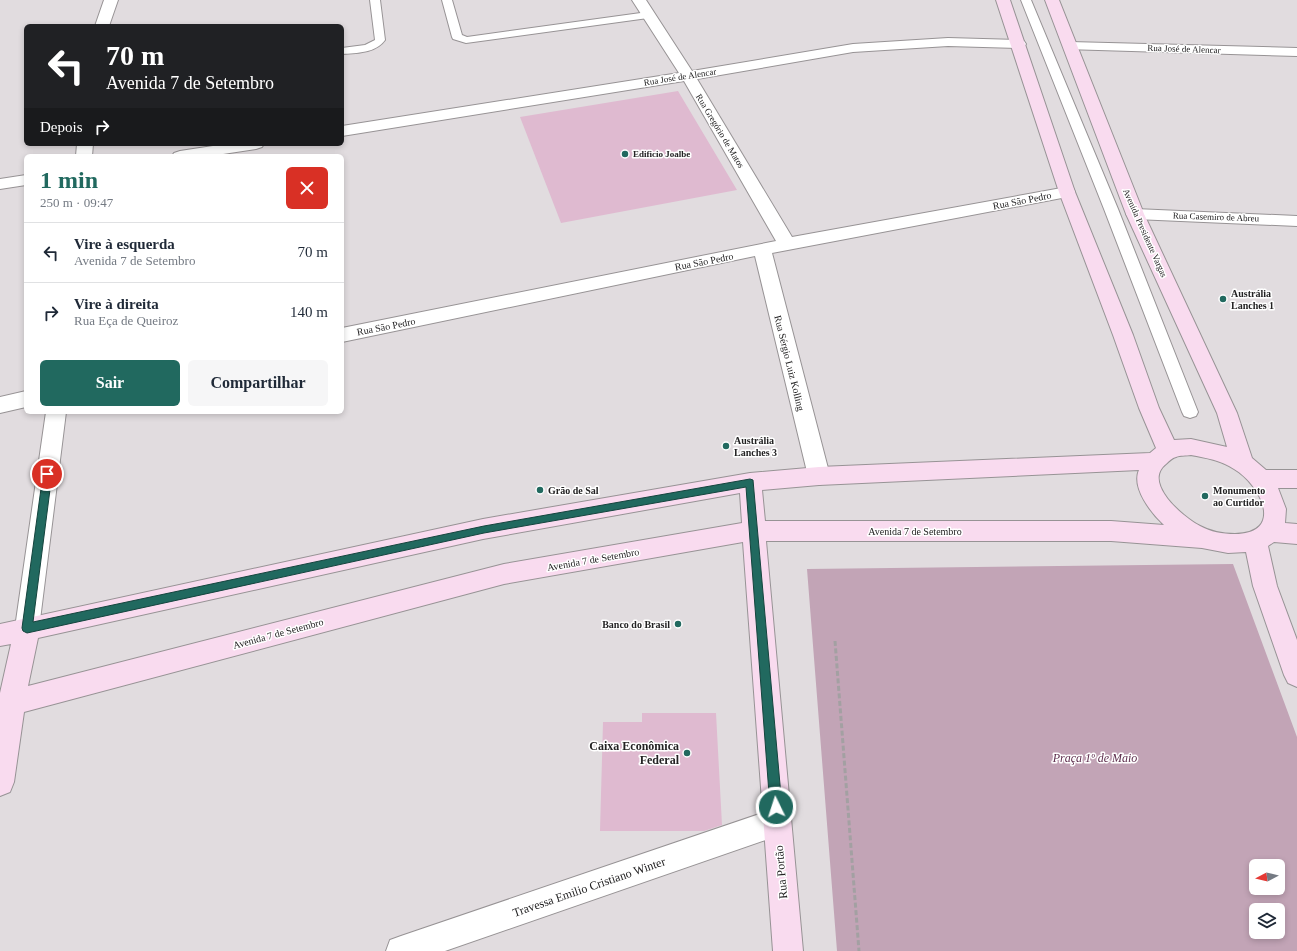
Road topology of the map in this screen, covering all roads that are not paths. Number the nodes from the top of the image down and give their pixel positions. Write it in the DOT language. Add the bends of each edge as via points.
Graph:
graph roads {
  1 [pos="111,0"];
  2 [pos="374,0"];
  3 [pos="447,0"];
  4 [pos="639,0"];
  5 [pos="1003,0"];
  6 [pos="1026,0"];
  7 [pos="1052,0"];
  8 [pos="648,15"];
  9 [pos="103,24"];
  10 [pos="1019,44"];
  11 [pos="1070,46"];
  12 [pos="344,51"];
  13 [pos="1297,52"];
  14 [pos="688,76"];
  15 [pos="344,130"];
  16 [pos="243,146"];
  17 [pos="193,154"];
  18 [pos="24,180"];
  19 [pos="0,184"];
  20 [pos="1067,192"];
  21 [pos="1135,214"];
  22 [pos="1297,220"];
  23 [pos="787,244"];
  24 [pos="762,250"];
  25 [pos="344,335"];
  26 [pos="24,399"];
  27 [pos="0,405"];
  28 [pos="1190,412"];
  29 [pos="56,414"];
  30 [pos="1161,456"];
  31 [pos="1243,463"];
  32 [pos="819,476"];
  33 [pos="1262,479"];
  34 [pos="1297,479"];
  35 [pos="750,482"];
  36 [pos="754,531"];
  37 [pos="1297,534"];
  38 [pos="1263,537"];
  39 [pos="1202,538"];
  40 [pos="27,628"];
  41 [pos="0,635"];
  42 [pos="1297,676"];
  43 [pos="6,704"];
  44 [pos="0,782"];
  45 [pos="777,822"];
  46 [pos="401,951"];
  47 [pos="788,951"];
  1 -- 9 [label="street"];
  2 -- 12 [label="lane" via="380,40 378,44"];
  3 -- 8 [label="lane" via="458,37 466,40"];
  4 -- 8 [label="street, Rua Gregório de Matos"];
  5 -- 10 [label="main road"];
  6 -- 28 [label="lane"];
  7 -- 11 [label="main road, Avenida Presidente Vargas"];
  8 -- 14 [label="street, Rua Gregório de Matos"];
  10 -- 14 [label="street, Rua José de Alencar" via="948,42 853,48"];
  10 -- 20 [label="main road"];
  11 -- 13 [label="street, Rua José de Alencar"];
  11 -- 21 [label="main road, Avenida Presidente Vargas"];
  14 -- 15 [label="street, Rua José de Alencar"];
  14 -- 23 [label="street, Rua Gregório de Matos"];
  16 -- 17 [label="street"];
  18 -- 19 [label="street"];
  20 -- 23 [label="street, Rua São Pedro"];
  20 -- 30 [label="main road" via="1150,408"];
  21 -- 22 [label="street, Rua Casemiro de Abreu"];
  21 -- 31 [label="main road, Avenida Presidente Vargas" via="1227,413"];
  23 -- 24 [label="street, Rua São Pedro"];
  24 -- 25 [label="street, Rua São Pedro"];
  24 -- 32 [label="street, Rua Sérgio Luiz Kolling"];
  26 -- 27 [label="street"];
  29 -- 40 [label="street"];
  30 -- 31 [label="main road" via="1191,447 1218,451"];
  30 -- 32 [label="main road"];
  30 -- 39 [label="main road" via="1148,480 1155,501 1174,522"];
  31 -- 33 [label="main road"];
  32 -- 35 [label="main road"];
  33 -- 34 [label="main road"];
  33 -- 38 [label="main road" via="1274,498 1277,516"];
  35 -- 36 [label="main road, Rua Portão"];
  35 -- 40 [label="main road" via="484,530"];
  36 -- 39 [label="main road, Avenida 7 de Setembro" via="1111,531"];
  36 -- 43 [label="main road, Avenida 7 de Setembro" via="504,574"];
  36 -- 45 [label="main road, Rua Portão"];
  37 -- 38 [label="main road"];
  38 -- 39 [label="main road" via="1230,545"];
  38 -- 42 [label="main road" via="1265,586"];
  40 -- 41 [label="main road"];
  40 -- 43 [label="main road"];
  43 -- 44 [label="main road"];
  45 -- 46 [label="street, Travessa Emilio Cristiano Winter"];
  45 -- 47 [label="main road, Rua Portão"];
}
